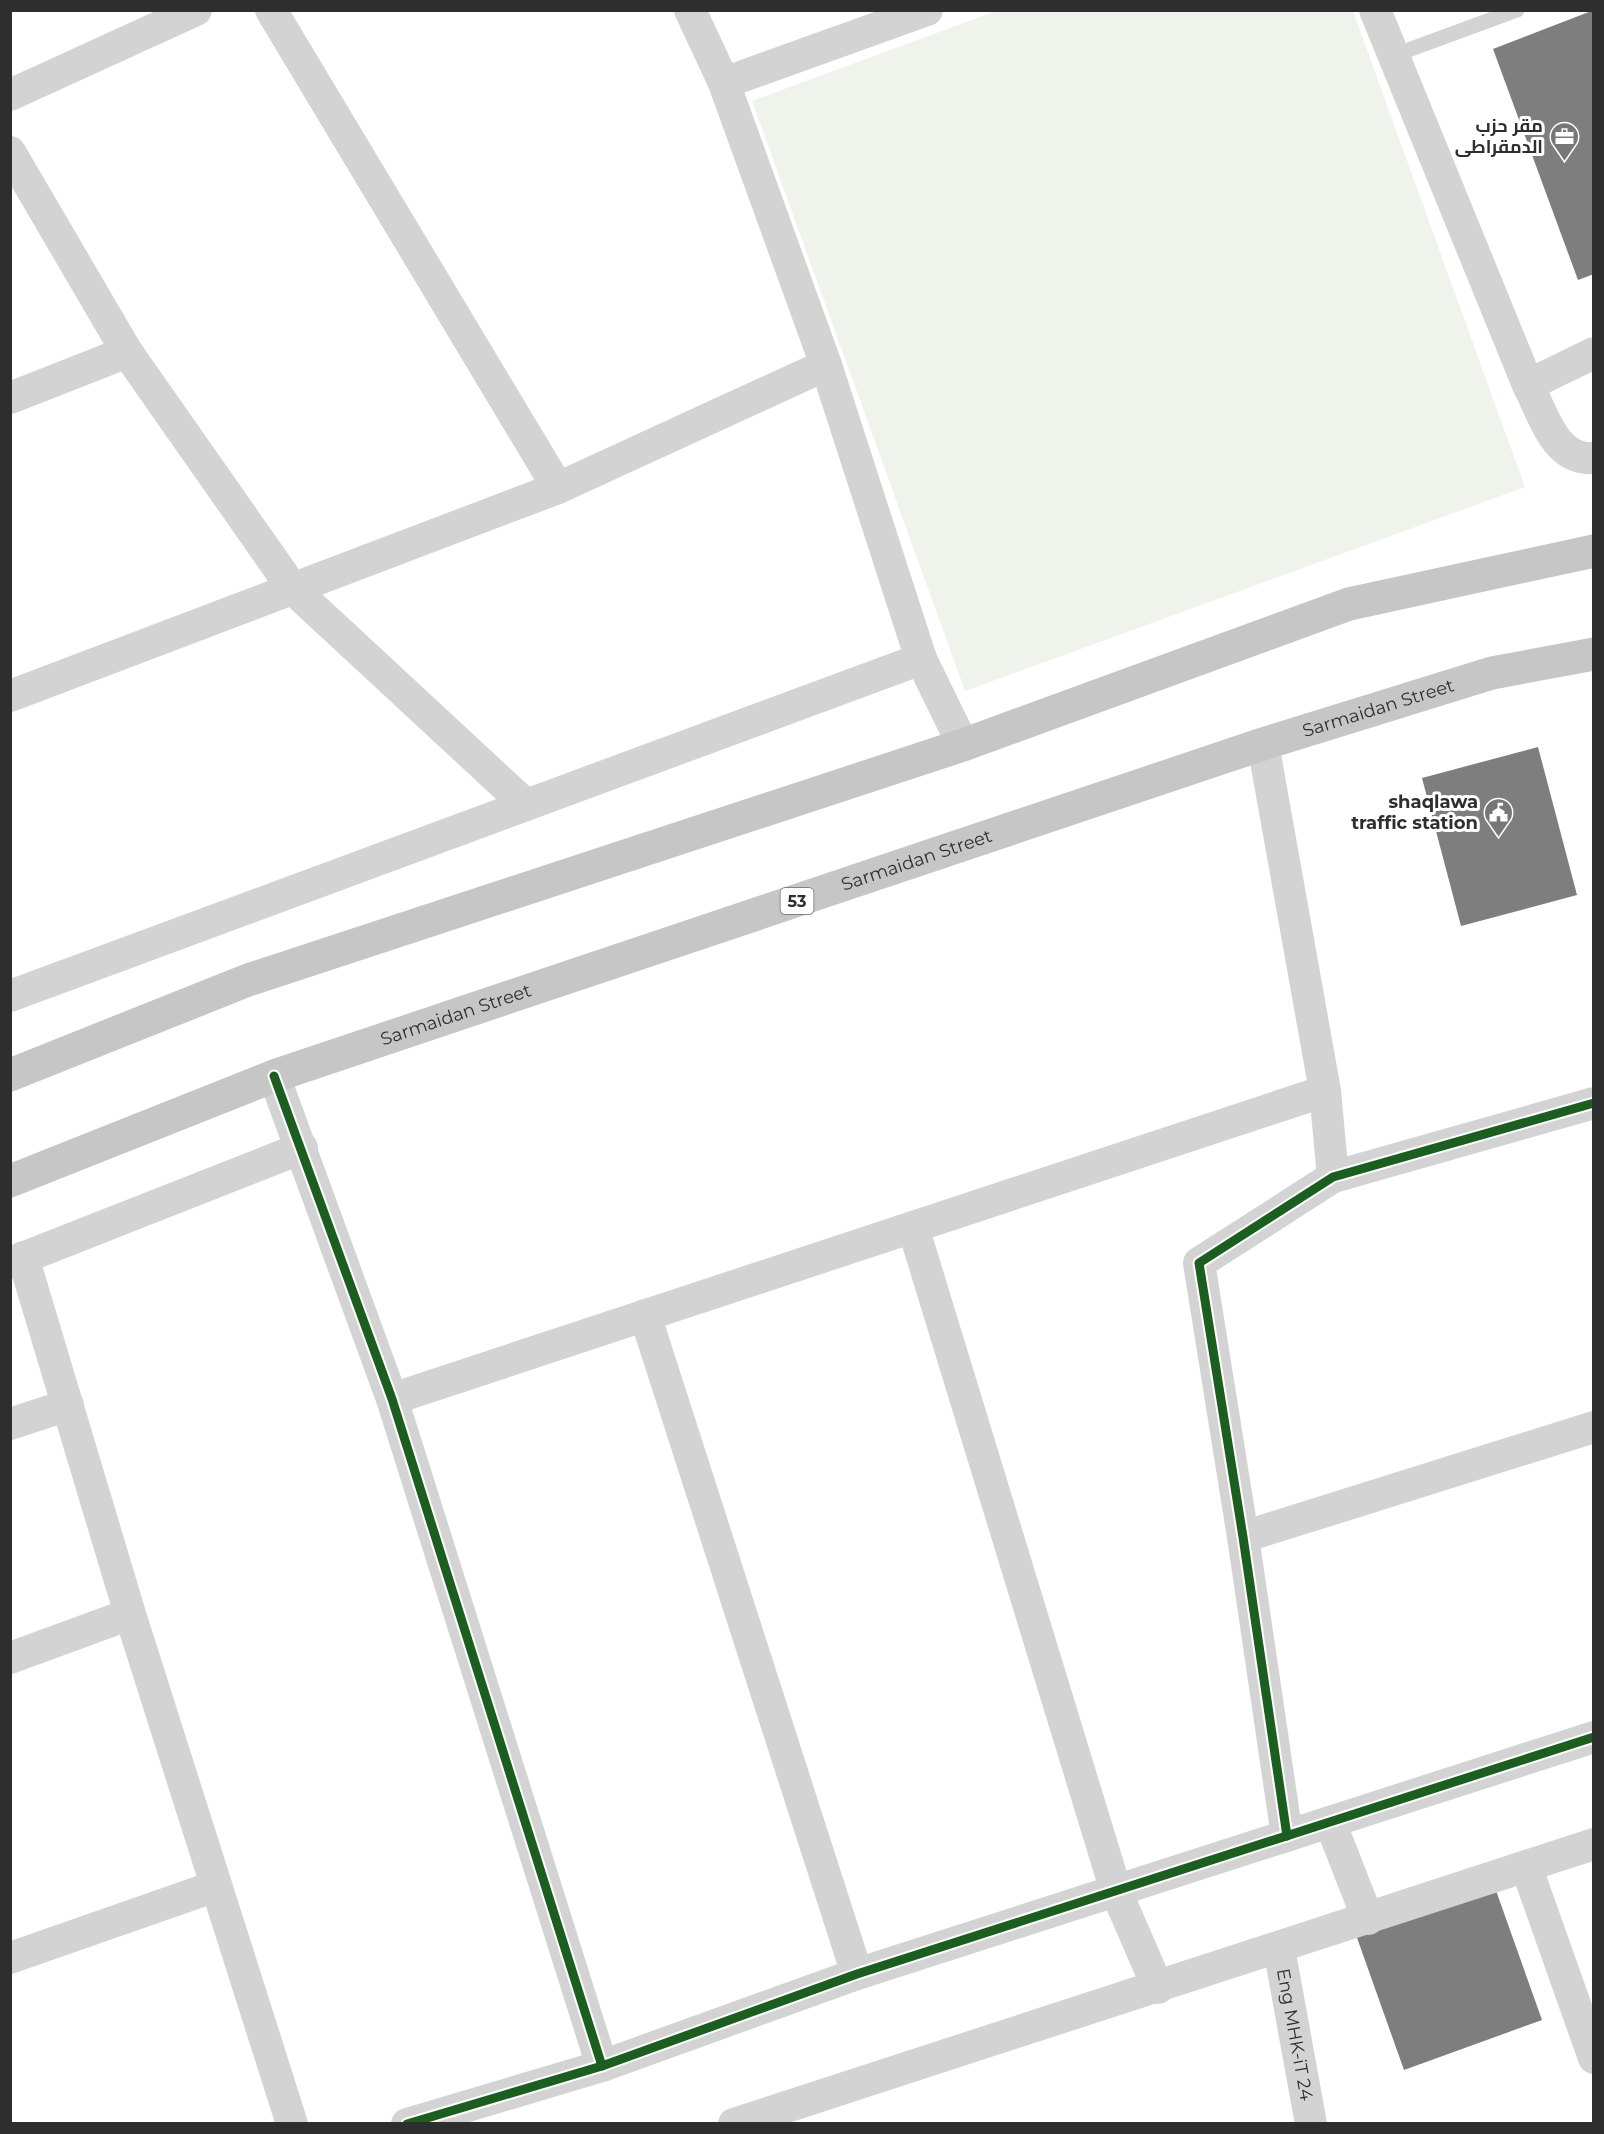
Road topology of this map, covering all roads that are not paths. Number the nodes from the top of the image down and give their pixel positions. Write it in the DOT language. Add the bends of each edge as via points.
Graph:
graph roads {
  1 [pos="196,10"];
  2 [pos="271,10"];
  3 [pos="690,10"];
  4 [pos="927,10"];
  5 [pos="1375,10"];
  6 [pos="1517,10"];
  7 [pos="1392,56"];
  8 [pos="724,83"];
  9 [pos="10,95"];
  10 [pos="10,152"];
  11 [pos="127,352"];
  12 [pos="1593,353"];
  13 [pos="826,365"];
  14 [pos="1528,385"];
  15 [pos="10,398"];
  16 [pos="1593,458"];
  17 [pos="558,488"];
  18 [pos="1593,551"];
  19 [pos="293,590"];
  20 [pos="1593,654"];
  21 [pos="921,659"];
  22 [pos="10,696"];
  23 [pos="1263,744"];
  24 [pos="963,745"];
  25 [pos="526,805"];
  26 [pos="10,996"];
  27 [pos="10,1076"];
  28 [pos="274,1076"];
  29 [pos="1325,1091"];
  30 [pos="1593,1103"];
  31 [pos="302,1148"];
  32 [pos="1333,1177"];
  33 [pos="10,1181"];
  34 [pos="913,1227"];
  35 [pos="17,1260"];
  36 [pos="645,1315"];
  37 [pos="392,1399"];
  38 [pos="68,1405"];
  39 [pos="10,1424"];
  40 [pos="1593,1427"];
  41 [pos="1244,1537"];
  42 [pos="130,1614"];
  43 [pos="10,1658"];
  44 [pos="1593,1737"];
  45 [pos="1330,1822"];
  46 [pos="1287,1836"];
  47 [pos="1593,1844"];
  48 [pos="1526,1866"];
  49 [pos="216,1886"];
  50 [pos="1116,1891"];
  51 [pos="1368,1919"];
  52 [pos="1279,1948"];
  53 [pos="10,1958"];
  54 [pos="857,1974"];
  55 [pos="1158,1988"];
  56 [pos="1593,2058"];
  57 [pos="602,2066"];
  58 [pos="415,2122"];
  59 [pos="292,2124"];
  60 [pos="734,2124"];
  61 [pos="1311,2124"];
  1 -- 9 [label="street"];
  2 -- 17 [label="street"];
  3 -- 8 [label="street"];
  4 -- 8 [label="street"];
  5 -- 7 [label="street"];
  6 -- 7 [label="lane"];
  7 -- 14 [label="street"];
  8 -- 13 [label="street"];
  10 -- 11 [label="street"];
  11 -- 15 [label="street"];
  11 -- 19 [label="street"];
  12 -- 14 [label="street"];
  13 -- 17 [label="street"];
  13 -- 21 [label="street"];
  14 -- 16 [label="street" via="1554,440 1569,454"];
  17 -- 19 [label="street"];
  18 -- 24 [label="main road" via="1349,604"];
  19 -- 22 [label="street"];
  19 -- 25 [label="street"];
  20 -- 23 [label="main road, Sarmaidan Street / 53" via="1492,673"];
  21 -- 24 [label="street"];
  21 -- 25 [label="street"];
  23 -- 28 [label="main road, Sarmaidan Street / 53"];
  23 -- 29 [label="street"];
  24 -- 27 [label="main road" via="248,980"];
  25 -- 26 [label="street"];
  28 -- 31 [label="street"];
  28 -- 33 [label="main road, Sarmaidan Street / 53"];
  29 -- 32 [label="street"];
  29 -- 34 [label="street"];
  30 -- 32 [label="street"];
  31 -- 35 [label="street"];
  31 -- 37 [label="street"];
  32 -- 41 [label="street" via="1199,1263"];
  34 -- 36 [label="street"];
  34 -- 50 [label="street"];
  35 -- 38 [label="street"];
  36 -- 37 [label="street"];
  36 -- 54 [label="street"];
  37 -- 57 [label="street"];
  38 -- 39 [label="street"];
  38 -- 42 [label="street"];
  40 -- 41 [label="street"];
  41 -- 46 [label="street"];
  42 -- 43 [label="street"];
  42 -- 49 [label="street"];
  44 -- 45 [label="street"];
  45 -- 46 [label="street"];
  45 -- 51 [label="street"];
  46 -- 50 [label="street"];
  47 -- 48 [label="street"];
  48 -- 51 [label="street"];
  48 -- 56 [label="street"];
  49 -- 53 [label="street"];
  49 -- 59 [label="street"];
  50 -- 54 [label="street"];
  50 -- 55 [label="street"];
  51 -- 52 [label="street"];
  52 -- 55 [label="street"];
  52 -- 61 [label="street, Eng MHK-iT 24"];
  54 -- 57 [label="street"];
  55 -- 60 [label="street"];
  57 -- 58 [label="street"];
}
